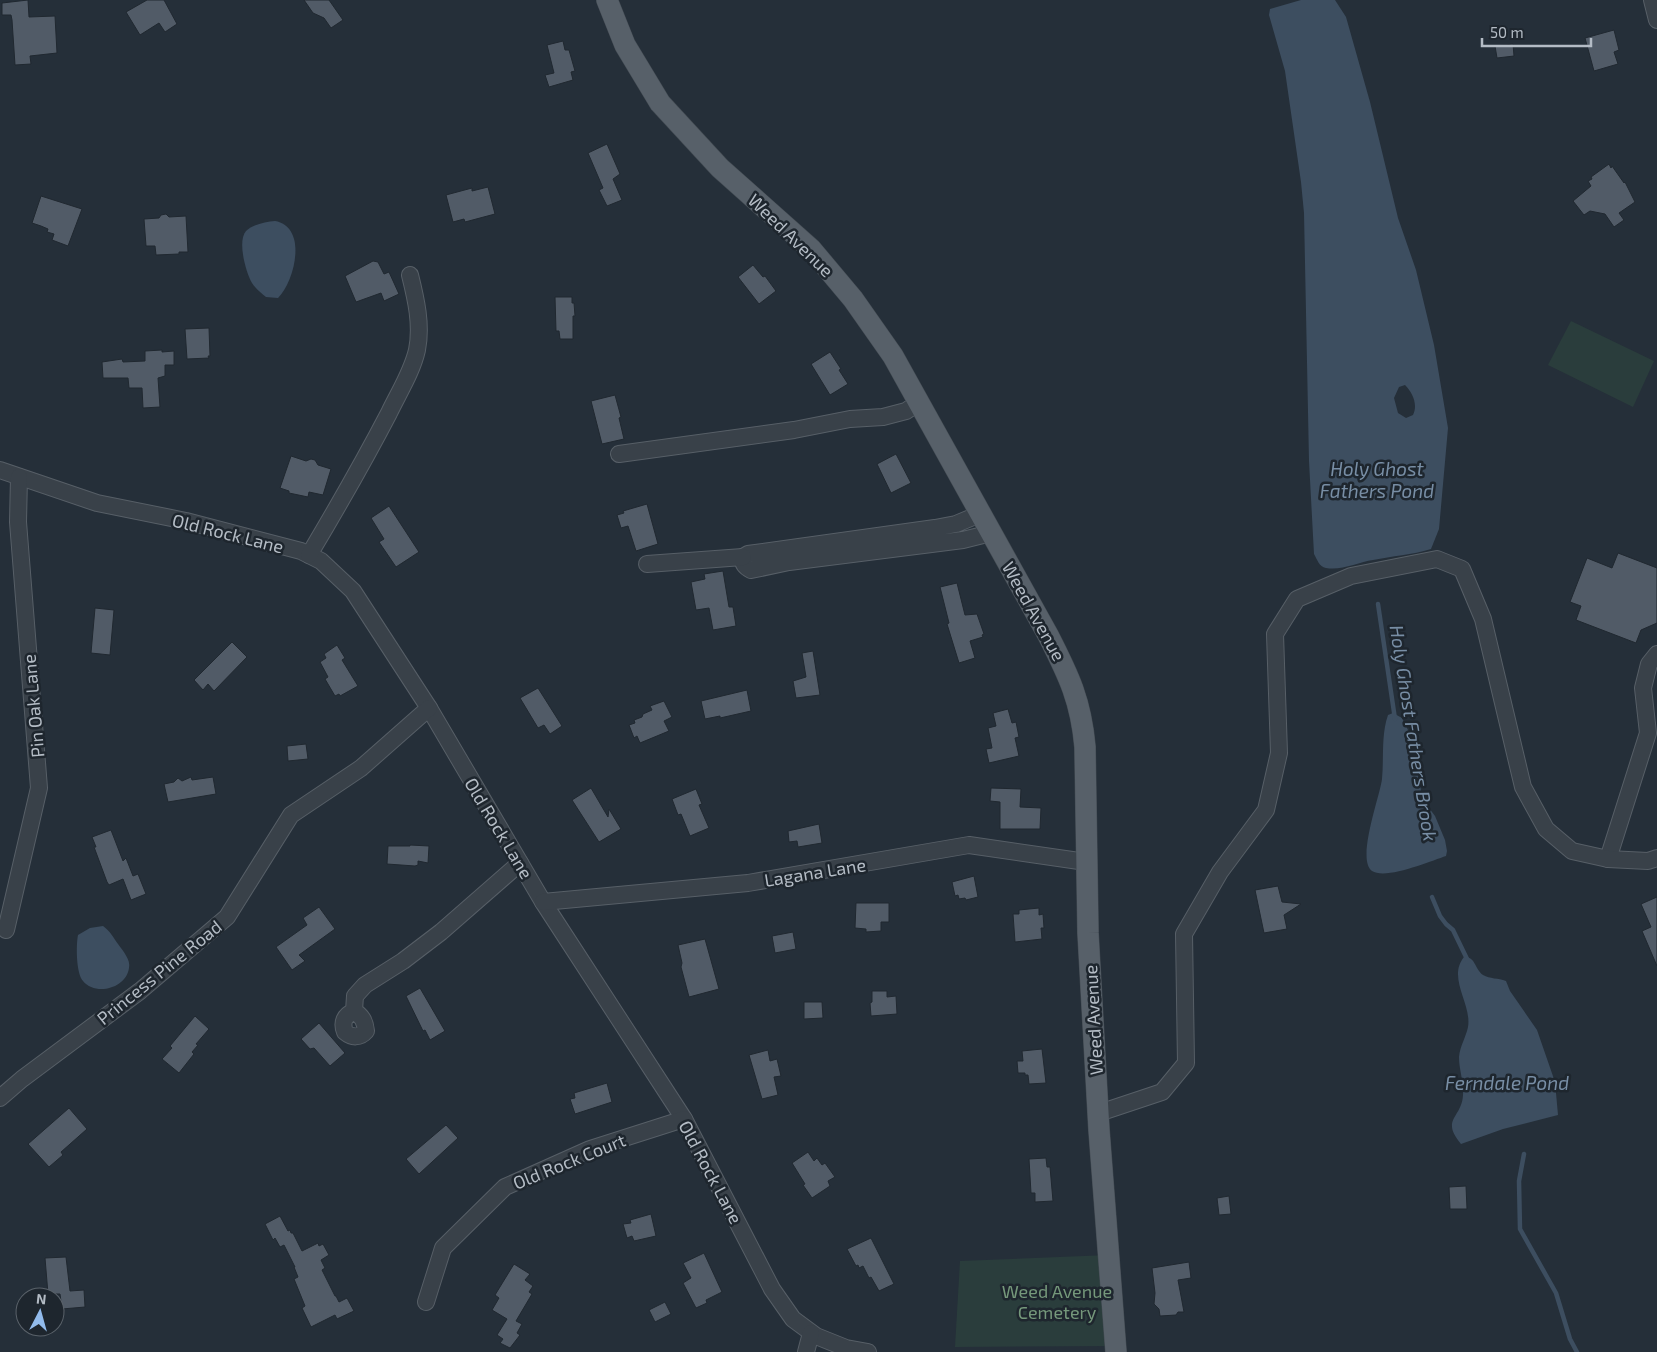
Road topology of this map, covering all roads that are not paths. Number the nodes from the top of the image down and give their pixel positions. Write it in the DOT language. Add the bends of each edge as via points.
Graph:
graph roads {
  1 [pos="607,0"];
  2 [pos="1652,0"];
  3 [pos="1657,20"];
  4 [pos="410,275"];
  5 [pos="918,403"];
  6 [pos="619,454"];
  7 [pos="0,470"];
  8 [pos="19,477"];
  9 [pos="980,514"];
  10 [pos="991,533"];
  11 [pos="309,555"];
  12 [pos="743,557"];
  13 [pos="647,564"];
  14 [pos="1657,654"];
  15 [pos="429,708"];
  16 [pos="1657,858"];
  17 [pos="1608,859"];
  18 [pos="1086,862"];
  19 [pos="520,863"];
  20 [pos="543,902"];
  21 [pos="6,930"];
  22 [pos="354,1011"];
  23 [pos="0,1098"];
  24 [pos="1099,1113"];
  25 [pos="684,1119"];
  26 [pos="426,1302"];
  27 [pos="811,1333"];
  28 [pos="806,1352"];
  29 [pos="868,1352"];
  30 [pos="1116,1352"];
  1 -- 5 [label="main road, Weed Avenue" via="625,45 660,103 720,168 811,249 868,319"];
  2 -- 3 [label="street"];
  4 -- 11 [label="street" via="418,327 417,349 411,369 362,467"];
  5 -- 6 [label="street" via="906,411 883,417 850,419"];
  5 -- 9 [label="main road, Weed Avenue"];
  7 -- 8 [label="street, Old Rock Lane"];
  8 -- 11 [label="street, Old Rock Lane" via="97,503 217,529"];
  8 -- 21 [label="street, Pin Oak Lane" via="18,522 39,788"];
  9 -- 10 [label="main road, Weed Avenue"];
  9 -- 12 [label="street" via="935,528"];
  10 -- 12 [label="street" via="963,540 789,562 751,570 745,567"];
  10 -- 18 [label="main road, Weed Avenue" via="1060,659 1076,696 1085,747"];
  11 -- 15 [label="street, Old Rock Lane" via="354,592"];
  12 -- 13 [label="street"];
  14 -- 17 [label="street" via="1649,664 1643,688 1648,733"];
  15 -- 19 [label="street, Old Rock Lane"];
  15 -- 23 [label="street, Princess Pine Road" via="361,768 290,815 227,917 140,991"];
  16 -- 17 [label="street" via="1648,861"];
  17 -- 24 [label="street" via="1572,851 1546,829 1523,787 1483,619 1462,569 1437,559 1351,576 1296,599 1275,634 1279,753 1266,810 1220,872 1184,934 1186,1063 1162,1092"];
  18 -- 20 [label="street, Lagana Lane" via="969,845 748,883"];
  18 -- 24 [label="main road, Weed Avenue"];
  19 -- 20 [label="street, Old Rock Lane"];
  19 -- 22 [label="street" via="441,932 365,985 355,996"];
  20 -- 25 [label="street, Old Rock Lane"];
  24 -- 30 [label="main road, Weed Avenue"];
  25 -- 26 [label="street, Old Rock Court" via="590,1149 505,1187 442,1248"];
  25 -- 27 [label="street, Old Rock Lane" via="772,1289 794,1319"];
  27 -- 28 [label="street"];
  27 -- 29 [label="street, Old Rock Lane" via="846,1348"];
}
